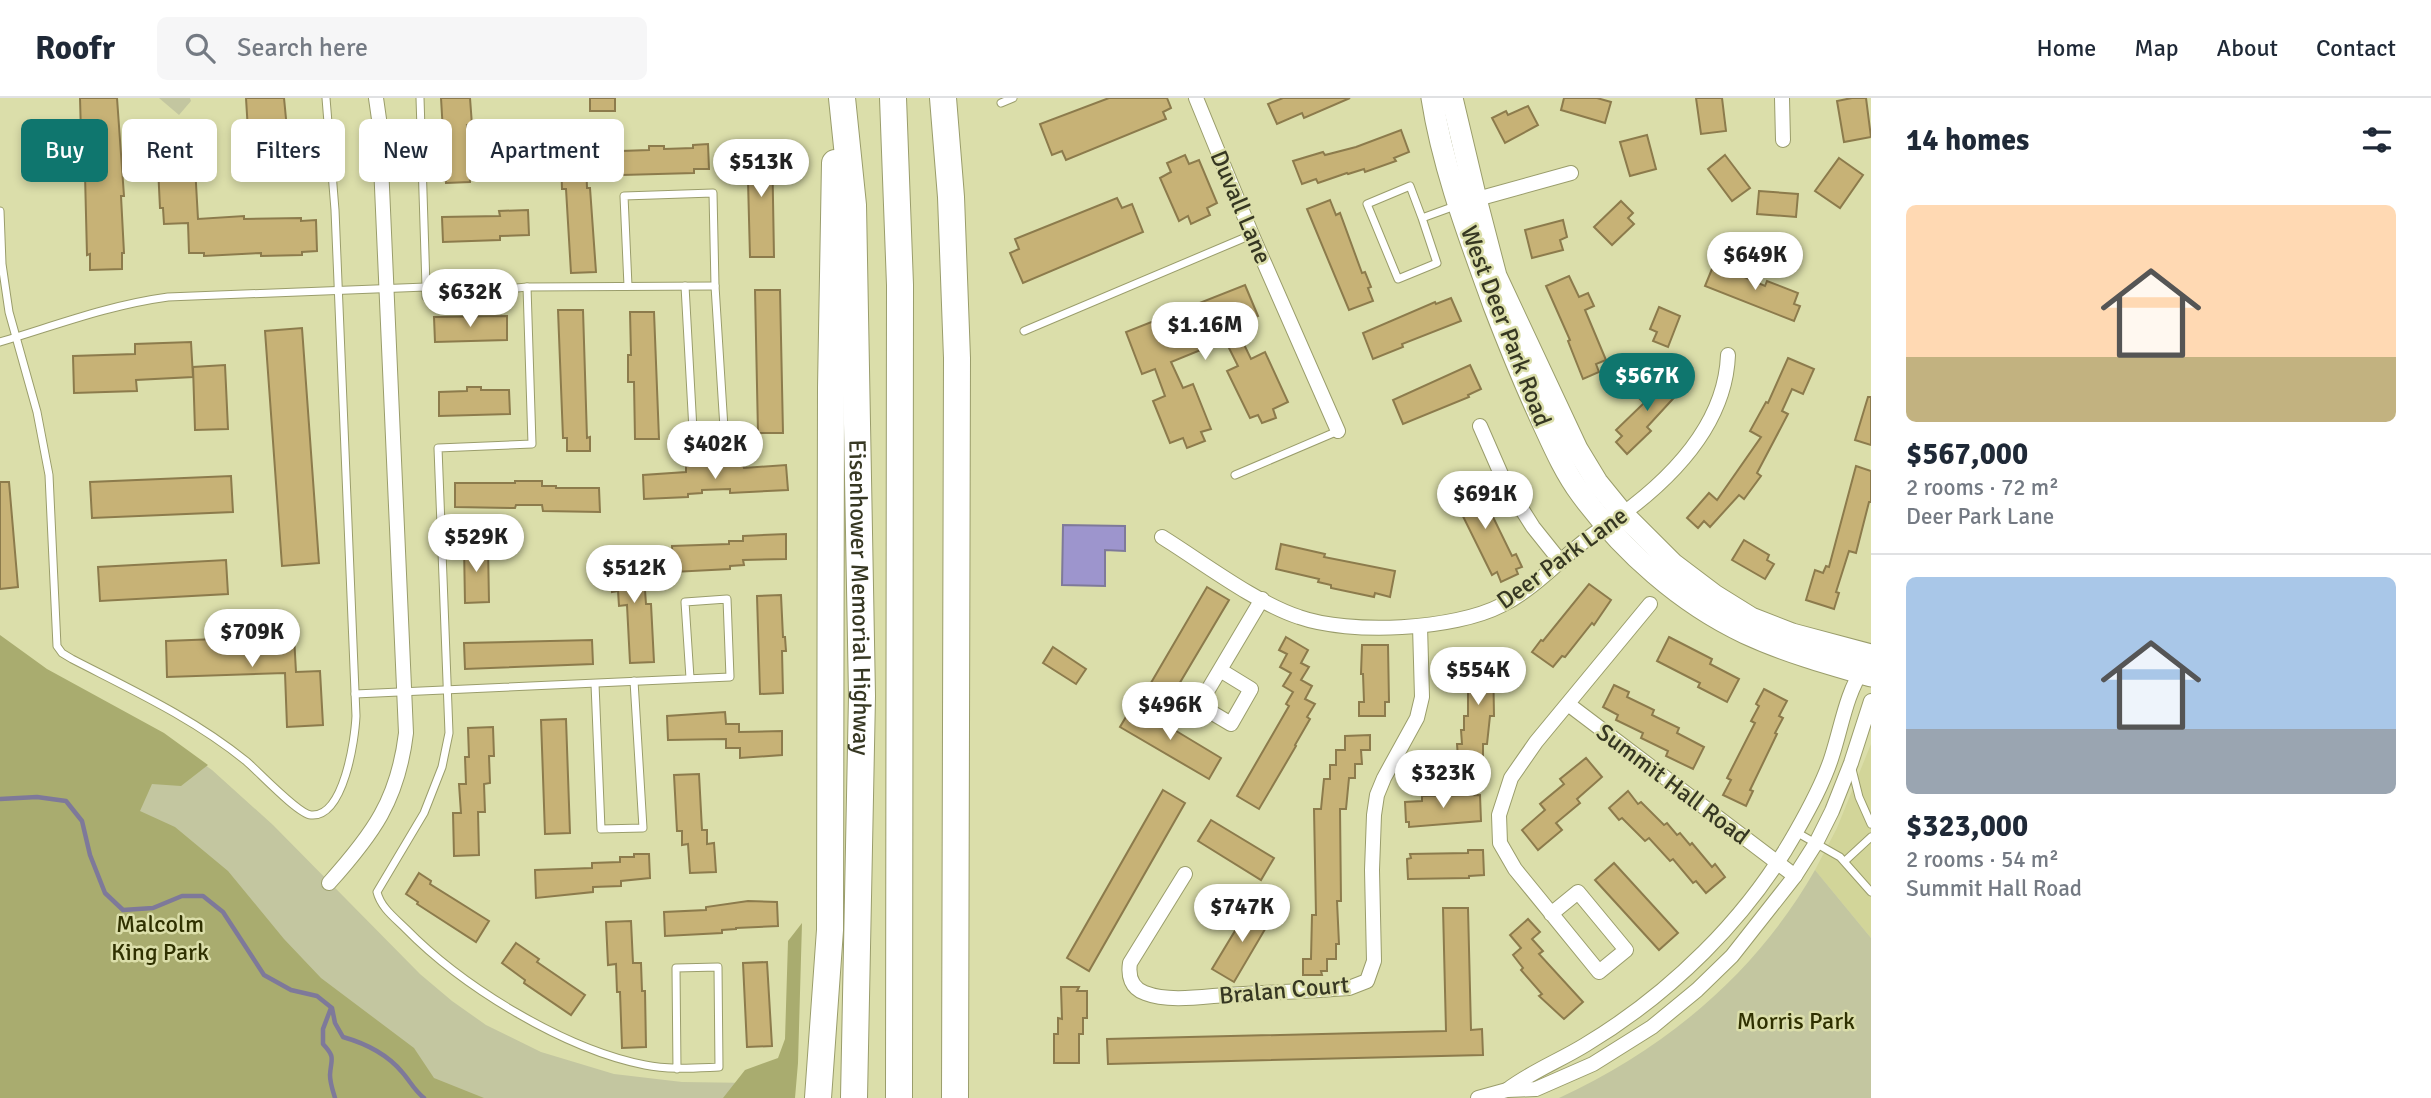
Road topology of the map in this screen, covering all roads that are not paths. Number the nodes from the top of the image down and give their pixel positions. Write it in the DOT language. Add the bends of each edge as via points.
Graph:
graph roads {
  1 [pos="326,98"];
  2 [pos="376,98"];
  3 [pos="420,98"];
  4 [pos="836,98"];
  5 [pos="842,98"];
  6 [pos="893,98"];
  7 [pos="943,98"];
  8 [pos="1013,98"];
  9 [pos="1196,98"];
  10 [pos="1432,98"];
  11 [pos="1452,98"];
  12 [pos="1782,98"];
  13 [pos="1000,103"];
  14 [pos="1783,140"];
  15 [pos="1571,173"];
  16 [pos="1467,202"];
  17 [pos="0,211"];
  18 [pos="1422,218"];
  19 [pos="1252,235"];
  20 [pos="628,286"];
  21 [pos="685,286"];
  22 [pos="715,286"];
  23 [pos="425,287"];
  24 [pos="527,287"];
  25 [pos="387,289"];
  26 [pos="337,291"];
  27 [pos="1024,331"];
  28 [pos="16,337"];
  29 [pos="0,342"];
  30 [pos="1728,355"];
  31 [pos="1480,426"];
  32 [pos="1338,431"];
  33 [pos="1236,475"];
  34 [pos="1616,520"];
  35 [pos="1162,537"];
  36 [pos="1561,562"];
  37 [pos="1262,599"];
  38 [pos="1650,604"];
  39 [pos="1420,626"];
  40 [pos="1868,665"];
  41 [pos="1220,670"];
  42 [pos="690,678"];
  43 [pos="634,681"];
  44 [pos="595,684"];
  45 [pos="447,690"];
  46 [pos="405,691"];
  47 [pos="355,694"];
  48 [pos="1871,701"];
  49 [pos="1568,704"];
  50 [pos="1851,763"];
  51 [pos="1871,824"];
  52 [pos="1796,832"];
  53 [pos="1871,837"];
  54 [pos="1816,843"];
  55 [pos="1845,862"];
  56 [pos="1777,863"];
  57 [pos="1185,874"];
  58 [pos="1796,876"];
  59 [pos="329,883"];
  60 [pos="1871,892"];
  61 [pos="1551,914"];
  62 [pos="677,1069"];
  63 [pos="1507,1090"];
  64 [pos="818,1098"];
  65 [pos="854,1098"];
  66 [pos="899,1098"];
  67 [pos="955,1098"];
  68 [pos="1478,1098"];
  1 -- 26 [label="lane"];
  2 -- 25 [label="street"];
  3 -- 23 [label="lane"];
  4 -- 64 [label="highway" via="830,930"];
  5 -- 65 [label="highway, Eisenhower Memorial Highway" via="853,205 862,696"];
  6 -- 66 [label="highway" via="900,285"];
  7 -- 67 [label="highway" via="957,358"];
  8 -- 13 [label="lane"];
  9 -- 19 [label="street, Duvall Lane"];
  10 -- 16 [label="street, West Deer Park Road"];
  11 -- 16 [label="street, West Deer Park Road"];
  12 -- 14 [label="street"];
  15 -- 16 [label="street"];
  16 -- 18 [label="lane"];
  16 -- 34 [label="street, West Deer Park Road" via="1533,359"];
  17 -- 28 [label="lane" via="5,291"];
  18 -- 18 [label="lane" via="1410,186 1367,204 1398,279 1437,263"];
  19 -- 27 [label="lane"];
  19 -- 32 [label="street, Duvall Lane"];
  20 -- 21 [label="lane"];
  20 -- 22 [label="lane" via="624,196 713,193"];
  20 -- 24 [label="lane"];
  21 -- 22 [label="lane"];
  21 -- 22 [label="lane" via="693,430 724,428"];
  23 -- 24 [label="lane" via="426,297"];
  23 -- 25 [label="lane"];
  24 -- 45 [label="lane" via="532,444 438,448"];
  25 -- 26 [label="lane"];
  25 -- 46 [label="street"];
  26 -- 28 [label="lane" via="128,302"];
  26 -- 47 [label="lane"];
  28 -- 29 [label="lane"];
  28 -- 47 [label="lane" via="45,453 55,635 62,653 204,729 300,810 312,815 330,806 346,773 355,739"];
  30 -- 34 [label="street, Deer Park Lane" via="1727,377 1717,406 1695,444 1672,472"];
  31 -- 36 [label="street" via="1504,481"];
  32 -- 33 [label="lane"];
  34 -- 36 [label="street, Deer Park Lane"];
  34 -- 40 [label="street, West Deer Park Road" via="1714,596 1751,618"];
  35 -- 37 [label="street, Deer Park Lane"];
  36 -- 39 [label="street, Deer Park Lane" via="1502,606 1465,619"];
  37 -- 39 [label="street, Deer Park Lane" via="1301,618 1327,623"];
  37 -- 41 [label="street"];
  38 -- 49 [label="street"];
  39 -- 57 [label="street, Bralan Court" via="1422,697 1417,718 1384,778 1374,814 1374,961 1367,981 1349,988 1180,998 1136,989 1128,973 1130,963"];
  40 -- 52 [label="street" via="1851,688 1832,758"];
  42 -- 42 [label="lane" via="730,677 727,599 685,602"];
  42 -- 43 [label="lane"];
  43 -- 44 [label="lane"];
  43 -- 44 [label="lane" via="643,828 601,830"];
  44 -- 45 [label="lane"];
  45 -- 46 [label="lane"];
  45 -- 62 [label="lane" via="449,733 442,767 424,813 381,883 377,892 380,902 422,945 465,978 547,1028 589,1049"];
  46 -- 47 [label="lane"];
  46 -- 59 [label="street" via="402,760 387,804 369,836"];
  48 -- 50 [label="street"];
  49 -- 56 [label="street, Summit Hall Road"];
  49 -- 61 [label="street" via="1511,778 1499,815 1500,843"];
  50 -- 51 [label="lane"];
  50 -- 54 [label="street"];
  52 -- 54 [label="lane"];
  52 -- 56 [label="street"];
  53 -- 55 [label="lane"];
  54 -- 55 [label="lane"];
  54 -- 58 [label="street"];
  55 -- 60 [label="lane"];
  56 -- 58 [label="street, Summit Hall Road"];
  56 -- 63 [label="street" via="1715,939 1640,1008"];
  58 -- 63 [label="street" via="1732,956 1651,1027 1593,1064 1536,1090"];
  61 -- 61 [label="street" via="1578,892 1626,950 1599,972"];
  62 -- 62 [label="lane" via="719,1067 718,967 676,968"];
  63 -- 68 [label="street"];
}
